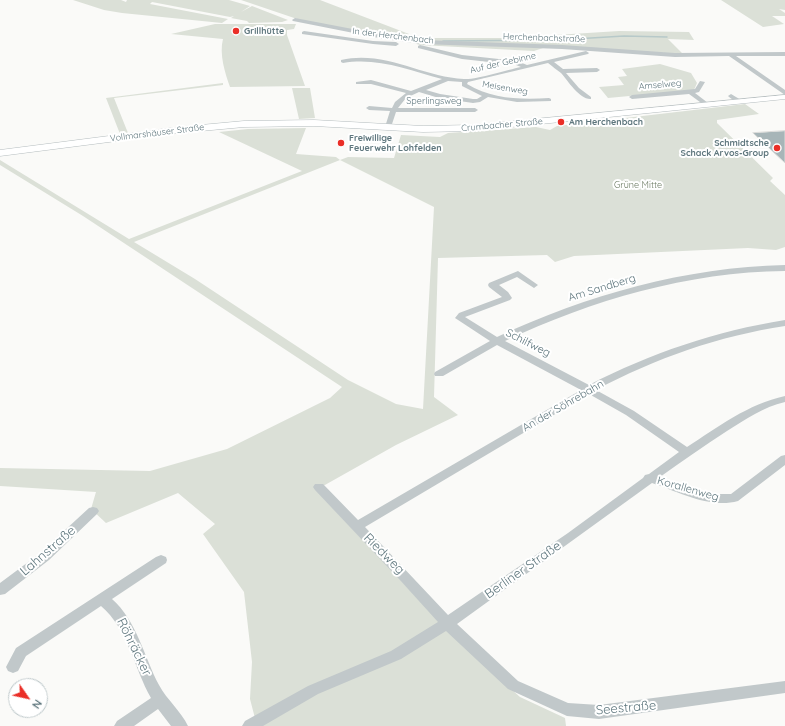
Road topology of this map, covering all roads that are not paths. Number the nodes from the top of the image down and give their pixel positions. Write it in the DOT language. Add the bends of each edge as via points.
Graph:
graph roads {
  1 [pos="295,20"];
  2 [pos="304,33"];
  3 [pos="604,51"];
  4 [pos="785,54"];
  5 [pos="731,55"];
  6 [pos="343,61"];
  7 [pos="550,62"];
  8 [pos="527,67"];
  9 [pos="597,70"];
  10 [pos="562,71"];
  11 [pos="447,79"];
  12 [pos="466,81"];
  13 [pos="702,82"];
  14 [pos="358,83"];
  15 [pos="418,90"];
  16 [pos="690,92"];
  17 [pos="411,93"];
  18 [pos="785,93"];
  19 [pos="487,95"];
  20 [pos="731,96"];
  21 [pos="632,97"];
  22 [pos="785,97"];
  23 [pos="589,98"];
  24 [pos="549,100"];
  25 [pos="739,101"];
  26 [pos="706,104"];
  27 [pos="369,108"];
  28 [pos="392,110"];
  29 [pos="475,110"];
  30 [pos="314,123"];
  31 [pos="388,127"];
  32 [pos="0,153"];
  33 [pos="785,268"];
  34 [pos="534,285"];
  35 [pos="785,323"];
  36 [pos="498,341"];
  37 [pos="439,374"];
  38 [pos="589,389"];
  39 [pos="785,399"];
  40 [pos="687,452"];
  41 [pos="785,458"];
  42 [pos="649,478"];
  43 [pos="319,487"];
  44 [pos="94,511"];
  45 [pos="356,527"];
  46 [pos="161,560"];
  47 [pos="0,590"];
  48 [pos="102,599"];
  49 [pos="448,623"];
  50 [pos="13,667"];
  51 [pos="785,687"];
  52 [pos="160,700"];
  53 [pos="122,726"];
  54 [pos="180,726"];
  55 [pos="250,726"];
  1 -- 3 [label="street, Herchenbachstraße" via="422,42"];
  2 -- 8 [label="street, In der Herchenbach" via="375,43 405,44 462,57 517,63"];
  3 -- 5 [label="street, Herchenbachstraße"];
  3 -- 7 [label="street, Auf der Gebinne"];
  4 -- 5 [label="street, Herchenbachstraße"];
  5 -- 18 [label="street"];
  6 -- 11 [label="street" via="356,59 395,63"];
  7 -- 8 [label="street, Auf der Gebinne"];
  7 -- 10 [label="street"];
  8 -- 12 [label="street, Auf der Gebinne"];
  9 -- 10 [label="street"];
  10 -- 23 [label="street" via="577,89"];
  11 -- 12 [label="street, Auf der Gebinne"];
  11 -- 15 [label="street, Auf der Gebinne"];
  12 -- 19 [label="street, Meisenweg" via="464,85 467,88"];
  13 -- 16 [label="street, Amselweg" via="697,91"];
  14 -- 17 [label="street" via="371,82"];
  15 -- 17 [label="street, Auf der Gebinne"];
  15 -- 19 [label="street" via="478,102"];
  16 -- 21 [label="street, Amselweg"];
  16 -- 26 [label="street, Amselweg"];
  17 -- 28 [label="street, Auf der Gebinne" via="395,104"];
  19 -- 24 [label="street, Meisenweg" via="522,100"];
  20 -- 25 [label="street"];
  22 -- 25 [label="main road, Crumbacher Straße"];
  25 -- 26 [label="main road, Crumbacher Straße"];
  26 -- 31 [label="main road, Crumbacher Straße" via="478,127"];
  27 -- 28 [label="street, Sperlingsweg"];
  28 -- 29 [label="street, Sperlingsweg"];
  28 -- 31 [label="street"];
  30 -- 31 [label="main road, Crumbacher Straße"];
  30 -- 32 [label="main road, Vollmarshäuser Straße" via="244,124 179,130"];
  33 -- 36 [label="street, Am Sandberg" via="737,270 640,289 578,307"];
  34 -- 36 [label="street, Schilfweg" via="518,274 492,285 507,298 460,318"];
  35 -- 38 [label="street, An der Söhrebahn" via="718,337 678,350"];
  36 -- 37 [label="street, Am Sandberg"];
  36 -- 38 [label="street, Schilfweg"];
  38 -- 40 [label="street, Schilfweg"];
  38 -- 45 [label="street, An der Söhrebahn"];
  39 -- 40 [label="street, Berliner Straße" via="748,412"];
  40 -- 42 [label="street, Berliner Straße"];
  41 -- 42 [label="street, Korallenweg" via="734,498 709,497"];
  42 -- 49 [label="street, Berliner Straße"];
  43 -- 45 [label="street, Riedweg"];
  44 -- 47 [label="street, Lahnstraße" via="44,557"];
  45 -- 49 [label="street, Riedweg"];
  46 -- 48 [label="street"];
  48 -- 50 [label="street" via="21,652"];
  48 -- 52 [label="street, Röhräcker" via="116,611 127,628"];
  49 -- 51 [label="street, Seestraße" via="513,685 567,709 599,712"];
  49 -- 55 [label="street, Berliner Straße" via="396,655 313,690"];
  52 -- 53 [label="street"];
  52 -- 54 [label="street, Röhräcker"];
}
